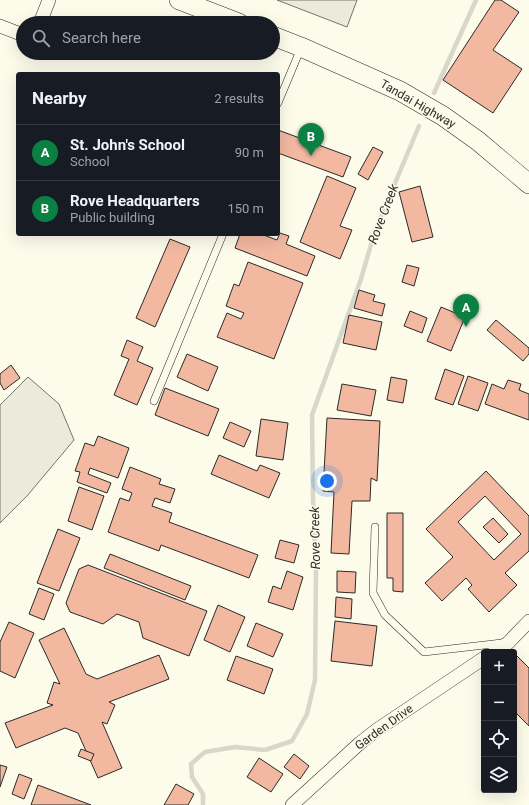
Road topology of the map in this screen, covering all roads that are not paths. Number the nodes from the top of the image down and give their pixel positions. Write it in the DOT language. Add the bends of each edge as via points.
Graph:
graph roads {
  1 [pos="50,0"];
  2 [pos="179,0"];
  3 [pos="43,16"];
  4 [pos="221,16"];
  5 [pos="0,26"];
  6 [pos="16,32"];
  7 [pos="280,39"];
  8 [pos="301,47"];
  9 [pos="280,98"];
  10 [pos="529,184"];
  11 [pos="222,236"];
  12 [pos="154,401"];
  13 [pos="375,527"];
  14 [pos="529,621"];
  15 [pos="508,643"];
  16 [pos="499,649"];
  17 [pos="481,660"];
  18 [pos="292,805"];
  1 -- 3 [label="street"];
  2 -- 4 [label="main road"];
  5 -- 6 [label="street"];
  7 -- 8 [label="main road, Tandai Highway"];
  8 -- 9 [label="lane"];
  8 -- 10 [label="main road, Tandai Highway" via="400,91 443,116 478,141"];
  11 -- 12 [label="lane"];
  13 -- 15 [label="lane" via="373,593 385,615 424,652"];
  14 -- 15 [label="street"];
  15 -- 16 [label="street"];
  17 -- 18 [label="street, Garden Drive" via="366,738"];
}
